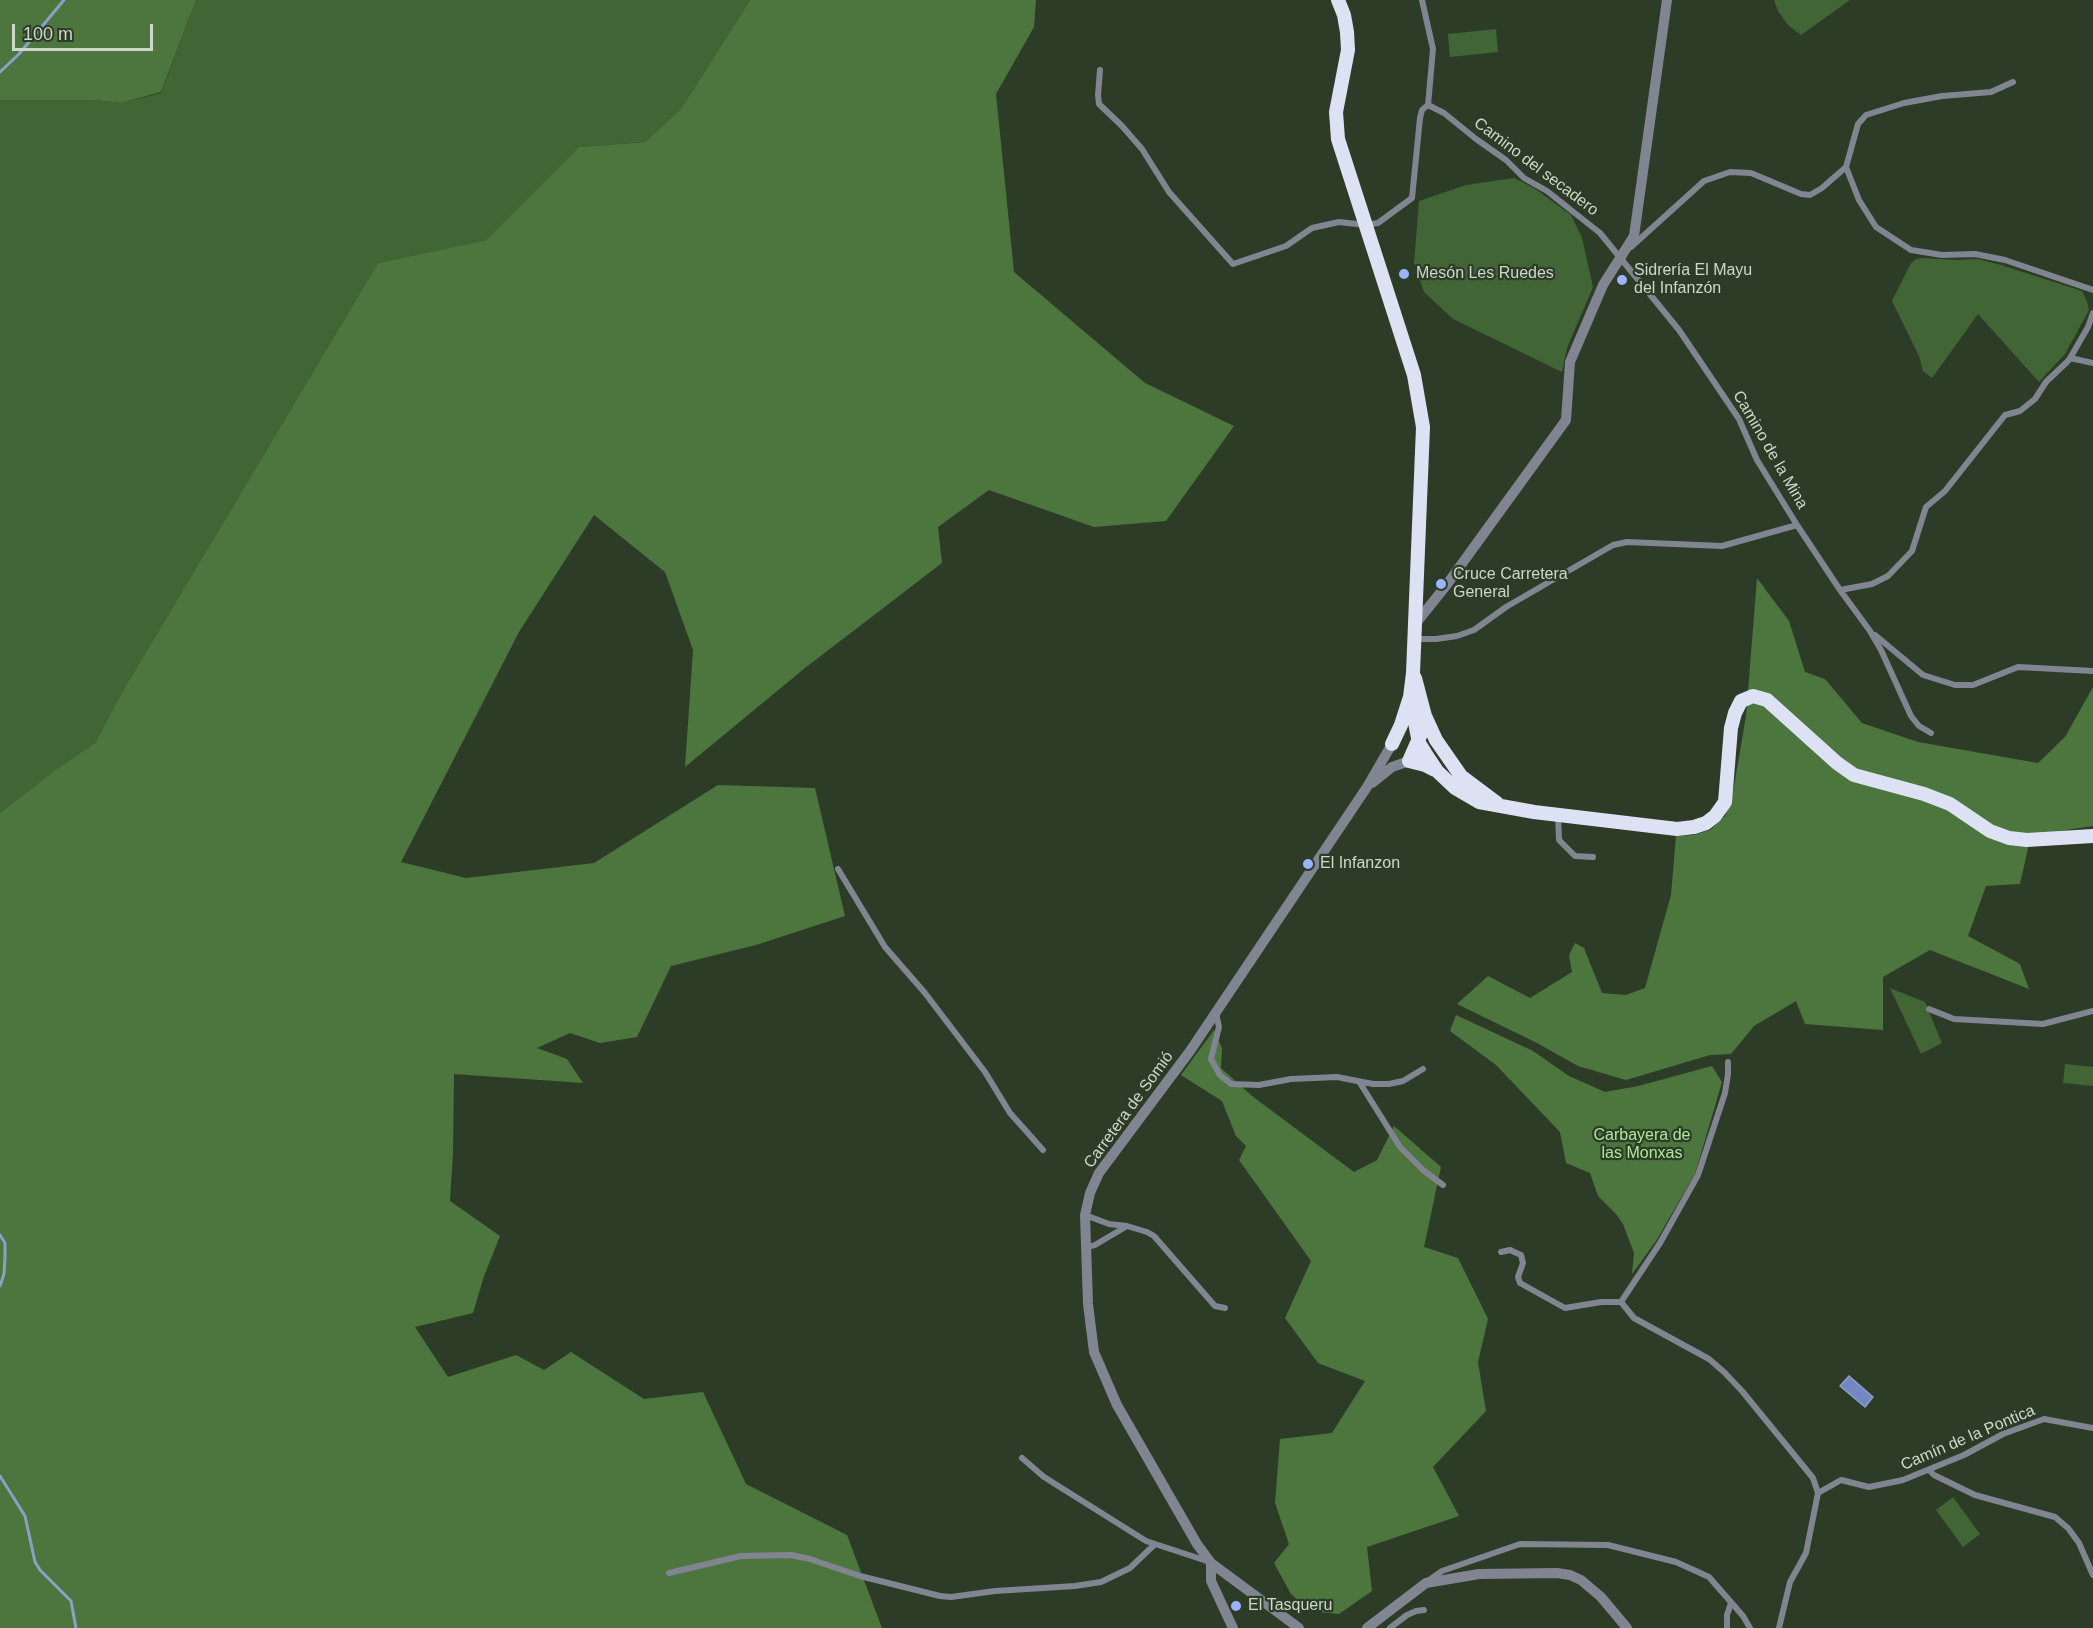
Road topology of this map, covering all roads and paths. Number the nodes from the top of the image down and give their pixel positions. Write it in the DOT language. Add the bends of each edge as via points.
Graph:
graph roads {
  1 [pos="1338,0"];
  2 [pos="1422,0"];
  3 [pos="1667,0"];
  4 [pos="1100,70"];
  5 [pos="2013,82"];
  6 [pos="1428,105"];
  7 [pos="1846,167"];
  8 [pos="1366,225"];
  9 [pos="1620,257"];
  10 [pos="2093,290"];
  11 [pos="2093,313"];
  12 [pos="2070,358"];
  13 [pos="2093,363"];
  14 [pos="1797,525"];
  15 [pos="1840,590"];
  16 [pos="1416,623"];
  17 [pos="1870,631"];
  18 [pos="1415,639"];
  19 [pos="2093,671"];
  20 [pos="1413,673"];
  21 [pos="1410,698"];
  22 [pos="1425,716"];
  23 [pos="1930,733"];
  24 [pos="1419,742"];
  25 [pos="1392,744"];
  26 [pos="1409,761"];
  27 [pos="1437,771"];
  28 [pos="1461,776"];
  29 [pos="1367,787"];
  30 [pos="1499,805"];
  31 [pos="1558,815"];
  32 [pos="2093,836"];
  33 [pos="1593,857"];
  34 [pos="838,869"];
  35 [pos="1929,1009"];
  36 [pos="2093,1011"];
  37 [pos="1216,1013"];
  38 [pos="1728,1062"];
  39 [pos="1423,1069"];
  40 [pos="1359,1083"];
  41 [pos="1043,1150"];
  42 [pos="1443,1185"];
  43 [pos="1085,1215"];
  44 [pos="1127,1226"];
  45 [pos="1085,1248"];
  46 [pos="1501,1252"];
  47 [pos="1621,1302"];
  48 [pos="1225,1308"];
  49 [pos="2093,1428"];
  50 [pos="1022,1458"];
  51 [pos="1929,1470"];
  52 [pos="1818,1493"];
  53 [pos="1154,1545"];
  54 [pos="1210,1563"];
  55 [pos="669,1573"];
  56 [pos="2093,1575"];
  57 [pos="1426,1583"];
  58 [pos="1731,1603"];
  59 [pos="1424,1610"];
  60 [pos="1233,1628"];
  61 [pos="1299,1628"];
  62 [pos="1367,1628"];
  63 [pos="1390,1628"];
  64 [pos="1627,1628"];
  65 [pos="1727,1628"];
  66 [pos="1750,1628"];
  67 [pos="1779,1628"];
  1 -- 8 [label="highway" via="1348,50 1336,125"];
  2 -- 6 [label="street" via="1433,49"];
  3 -- 9 [label="street" via="1634,236"];
  4 -- 8 [label="street" via="1099,104 1142,149 1169,192 1233,264 1286,246 1312,228 1339,222"];
  5 -- 7 [label="street" via="1992,92 1942,96 1866,115 1858,124"];
  6 -- 8 [label="street" via="1420,118 1412,198 1378,223"];
  6 -- 9 [label="street, Camino del secadero" via="1568,207 1600,233"];
  7 -- 9 [label="street" via="1810,195 1751,173 1730,172 1704,181"];
  7 -- 10 [label="street" via="1859,200 1876,227 1911,250 2005,260"];
  8 -- 16 [label="highway" via="1420,403 1423,427"];
  9 -- 14 [label="street, Camino de la Mina" via="1679,330 1739,419 1757,460"];
  9 -- 16 [label="street" via="1594,303 1570,362 1566,420"];
  11 -- 12 [label="street"];
  12 -- 13 [label="street"];
  12 -- 15 [label="street" via="2035,399 2020,411 2005,415 1945,491 1926,507 1912,551 1888,576 1872,584"];
  14 -- 15 [label="street, Camino de la Mina"];
  14 -- 18 [label="street" via="1722,546 1627,542 1613,545 1474,630 1457,636"];
  15 -- 17 [label="street, Camino de la Mina"];
  16 -- 18 [label="highway"];
  17 -- 19 [label="street" via="1923,675 1955,685 1973,686 2018,667"];
  17 -- 23 [label="street" via="1911,716"];
  18 -- 20 [label="highway"];
  20 -- 21 [label="highway"];
  20 -- 22 [label="highway"];
  21 -- 24 [label="highway"];
  21 -- 25 [label="highway"];
  22 -- 24 [label="highway"];
  22 -- 28 [label="highway"];
  24 -- 25 [label="highway"];
  24 -- 26 [label="highway"];
  24 -- 27 [label="highway"];
  24 -- 28 [label="highway" via="1432,748"];
  25 -- 29 [label="street, Carretera de Somió"];
  26 -- 27 [label="highway"];
  26 -- 29 [label="street"];
  27 -- 30 [label="highway" via="1468,796"];
  28 -- 30 [label="highway"];
  29 -- 37 [label="street, Carretera de Somió"];
  30 -- 31 [label="highway"];
  31 -- 32 [label="highway" via="1677,829 1706,823 1725,802 1735,713 1741,701 1753,696 1767,700 1854,775 1950,804 1990,831 2027,840"];
  31 -- 33 [label="street" via="1559,840 1575,856"];
  34 -- 41 [label="street" via="885,947 985,1072 1010,1113"];
  35 -- 36 [label="street" via="1954,1019 2043,1024"];
  37 -- 40 [label="street" via="1219,1027 1211,1059 1231,1084 1337,1077"];
  37 -- 43 [label="street, Carretera de Somió" via="1099,1173"];
  38 -- 47 [label="street" via="1725,1093 1690,1193"];
  39 -- 40 [label="street" via="1403,1081"];
  40 -- 42 [label="street" via="1400,1147"];
  43 -- 44 [label="street"];
  43 -- 45 [label="street, Carretera de Somió"];
  44 -- 45 [label="street"];
  44 -- 48 [label="street" via="1154,1236 1215,1306"];
  45 -- 54 [label="street, Carretera de Somió" via="1094,1352 1117,1405"];
  46 -- 47 [label="street" via="1510,1250 1521,1255 1520,1283 1565,1308"];
  47 -- 52 [label="street" via="1634,1318 1709,1359 1724,1372 1813,1478"];
  49 -- 51 [label="street, Camín de la Pontica" via="2044,1419"];
  50 -- 53 [label="street" via="1044,1478"];
  51 -- 52 [label="street, Camín de la Pontica" via="1869,1486 1841,1480"];
  51 -- 56 [label="street" via="1975,1495 2055,1517 2079,1543"];
  52 -- 67 [label="street" via="1806,1553 1790,1582"];
  53 -- 54 [label="street"];
  53 -- 55 [label="street" via="1130,1568 1101,1582 951,1597 791,1555 741,1557"];
  54 -- 60 [label="street" via="1211,1581"];
  54 -- 61 [label="street, Carretera de Somió"];
  57 -- 58 [label="street" via="1442,1570 1520,1544 1608,1545 1676,1562 1709,1578"];
  57 -- 62 [label="street"];
  57 -- 64 [label="street" via="1479,1574 1570,1575 1601,1597"];
  58 -- 65 [label="street"];
  58 -- 66 [label="street"];
  59 -- 63 [label="street" via="1407,1615"];
}
